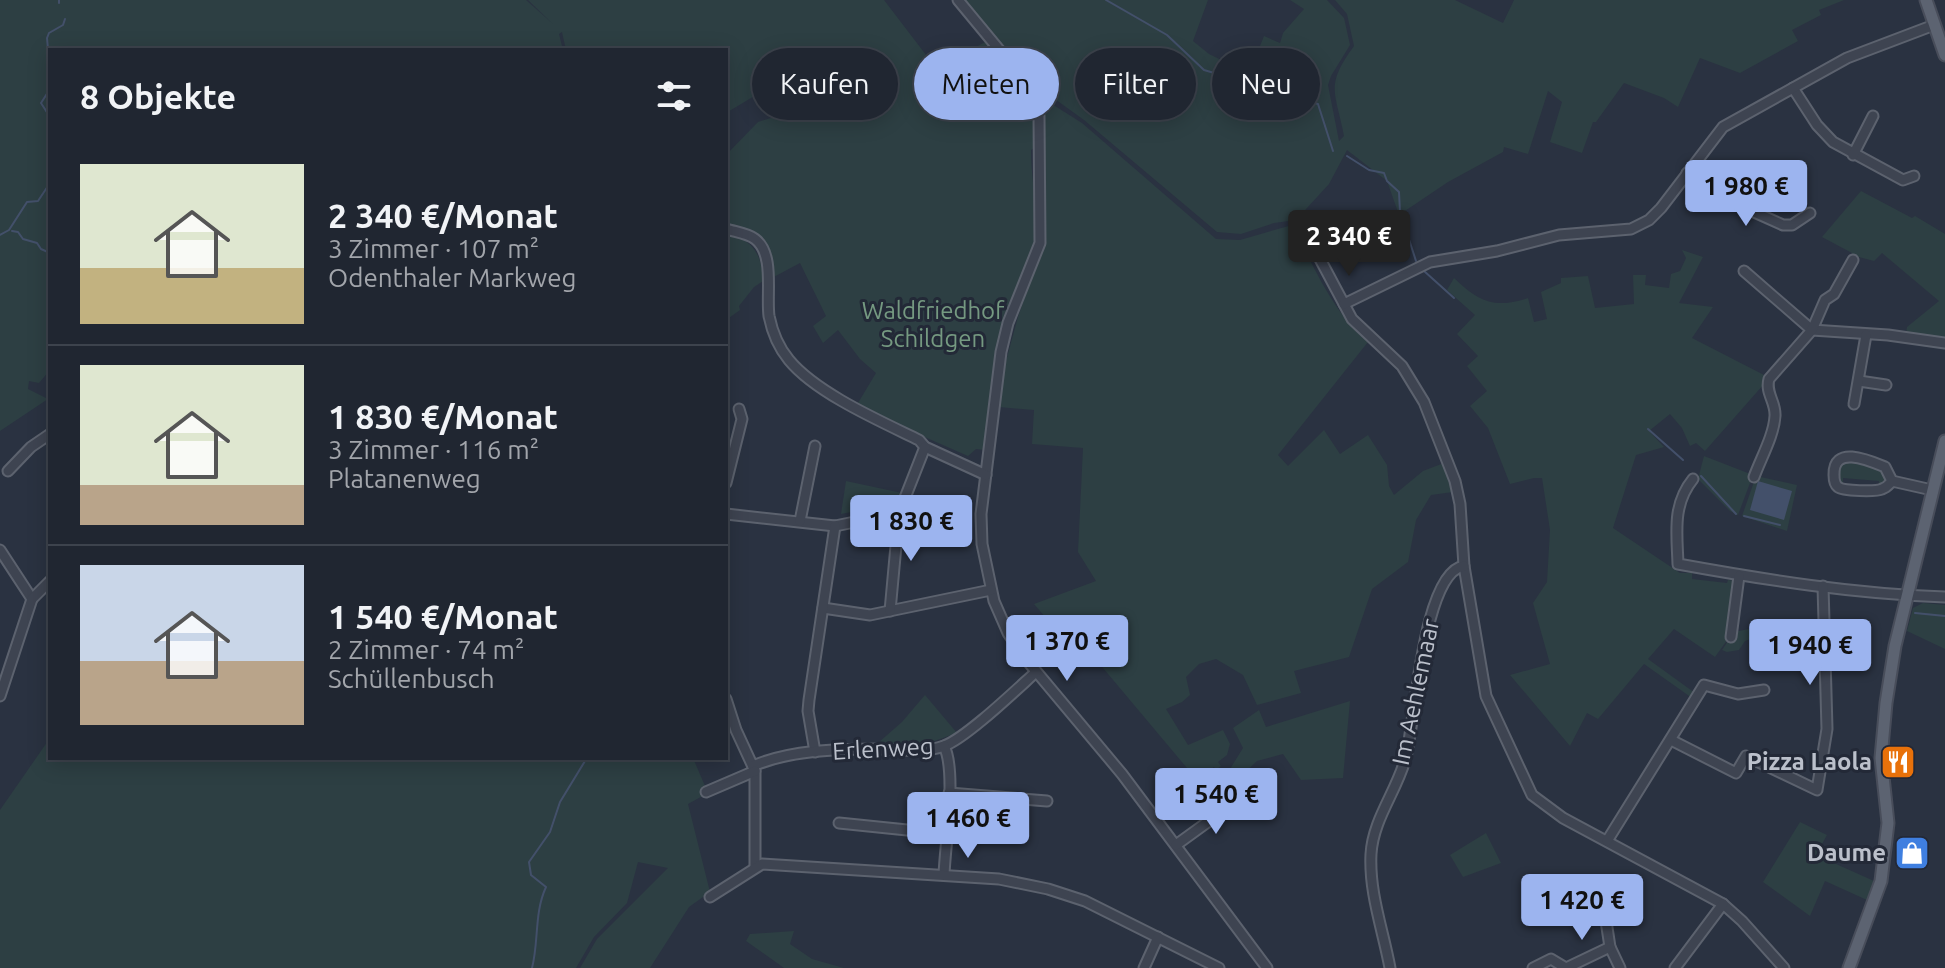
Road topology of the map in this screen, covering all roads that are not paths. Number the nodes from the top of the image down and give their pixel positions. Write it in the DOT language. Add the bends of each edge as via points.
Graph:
graph roads {
  1 [pos="958,0"];
  2 [pos="1926,0"];
  3 [pos="1934,25"];
  4 [pos="1945,55"];
  5 [pos="1793,88"];
  6 [pos="1873,116"];
  7 [pos="1853,155"];
  8 [pos="1687,173"];
  9 [pos="1914,176"];
  10 [pos="1810,213"];
  11 [pos="1296,223"];
  12 [pos="728,230"];
  13 [pos="1853,260"];
  14 [pos="1744,271"];
  15 [pos="1344,304"];
  16 [pos="1812,330"];
  17 [pos="1866,335"];
  18 [pos="1945,343"];
  19 [pos="1859,381"];
  20 [pos="1886,385"];
  21 [pos="1854,404"];
  22 [pos="739,409"];
  23 [pos="48,435"];
  24 [pos="1945,441"];
  25 [pos="815,446"];
  26 [pos="925,447"];
  27 [pos="8,471"];
  28 [pos="728,475"];
  29 [pos="986,475"];
  30 [pos="1754,477"];
  31 [pos="1693,479"];
  32 [pos="1892,481"];
  33 [pos="1932,490"];
  34 [pos="899,513"];
  35 [pos="728,514"];
  36 [pos="800,521"];
  37 [pos="835,526"];
  38 [pos="0,550"];
  39 [pos="1464,566"];
  40 [pos="1739,576"];
  41 [pos="48,583"];
  42 [pos="1823,586"];
  43 [pos="991,590"];
  44 [pos="1908,596"];
  45 [pos="1945,597"];
  46 [pos="32,599"];
  47 [pos="823,608"];
  48 [pos="890,611"];
  49 [pos="1731,637"];
  50 [pos="1036,672"];
  51 [pos="1764,690"];
  52 [pos="0,694"];
  53 [pos="728,705"];
  54 [pos="1671,740"];
  55 [pos="944,746"];
  56 [pos="815,752"];
  57 [pos="754,769"];
  58 [pos="706,792"];
  59 [pos="949,793"];
  60 [pos="1238,800"];
  61 [pos="1047,801"];
  62 [pos="839,823"];
  63 [pos="946,834"];
  64 [pos="1607,841"];
  65 [pos="1176,845"];
  66 [pos="755,867"];
  67 [pos="944,875"];
  68 [pos="710,897"];
  69 [pos="1723,904"];
  70 [pos="1606,921"];
  71 [pos="1158,937"];
  72 [pos="1610,947"];
  73 [pos="1144,968"];
  74 [pos="1219,968"];
  75 [pos="1267,968"];
  76 [pos="1390,968"];
  77 [pos="1533,968"];
  78 [pos="1620,968"];
  79 [pos="1675,968"];
  80 [pos="1784,968"];
  81 [pos="1849,968"];
  1 -- 29 [label="street" via="1025,81 1039,116 1040,243 1001,352"];
  2 -- 3 [label="main road"];
  3 -- 4 [label="main road"];
  3 -- 5 [label="street" via="1847,58"];
  5 -- 7 [label="street" via="1823,132"];
  5 -- 8 [label="street" via="1723,127"];
  6 -- 7 [label="street"];
  7 -- 9 [label="street" via="1903,180"];
  8 -- 10 [label="street" via="1725,199 1783,225"];
  8 -- 15 [label="street" via="1655,215 1636,228 1559,235 1442,258"];
  11 -- 15 [label="street"];
  12 -- 26 [label="street" via="751,237 762,249 770,321 793,364"];
  13 -- 16 [label="street"];
  14 -- 16 [label="street"];
  15 -- 39 [label="street" via="1360,329 1402,366 1424,402 1455,481"];
  16 -- 17 [label="street"];
  16 -- 30 [label="street" via="1769,379 1775,422"];
  17 -- 18 [label="street"];
  17 -- 19 [label="street"];
  19 -- 20 [label="street"];
  19 -- 21 [label="street"];
  22 -- 28 [label="street" via="742,419"];
  23 -- 27 [label="street"];
  24 -- 33 [label="main road"];
  25 -- 36 [label="street"];
  26 -- 29 [label="street"];
  26 -- 34 [label="street"];
  29 -- 43 [label="street" via="981,525"];
  31 -- 40 [label="street" via="1681,494 1678,564"];
  32 -- 32 [label="street" via="1885,467 1874,463 1848,456 1835,463 1838,487 1878,491"];
  32 -- 33 [label="street"];
  33 -- 44 [label="main road"];
  34 -- 37 [label="street"];
  34 -- 48 [label="street"];
  35 -- 36 [label="street"];
  36 -- 37 [label="street"];
  37 -- 47 [label="street"];
  38 -- 46 [label="street"];
  39 -- 64 [label="street" via="1486,696 1532,795"];
  39 -- 76 [label="street, Im Aehlemaar" via="1452,570 1439,591 1407,753 1373,837 1372,885"];
  40 -- 42 [label="street"];
  40 -- 49 [label="street"];
  41 -- 46 [label="street"];
  42 -- 44 [label="street"];
  42 -- 54 [label="street" via="1827,729 1817,790 1746,756 1736,773"];
  43 -- 48 [label="street"];
  43 -- 50 [label="street" via="1008,633"];
  44 -- 45 [label="street"];
  44 -- 81 [label="main road" via="1882,739 1886,850 1881,881"];
  46 -- 52 [label="street"];
  47 -- 48 [label="street" via="870,615"];
  47 -- 56 [label="street" via="808,711"];
  50 -- 55 [label="street, Erlenweg"];
  50 -- 65 [label="street"];
  51 -- 54 [label="street" via="1738,694 1704,685"];
  53 -- 57 [label="street"];
  54 -- 64 [label="street"];
  55 -- 56 [label="street, Erlenweg"];
  55 -- 59 [label="street" via="949,755"];
  56 -- 57 [label="street, Erlenweg" via="767,760"];
  57 -- 58 [label="street, Erlenweg"];
  57 -- 66 [label="street"];
  59 -- 61 [label="street"];
  59 -- 63 [label="street"];
  60 -- 65 [label="street"];
  62 -- 63 [label="street"];
  63 -- 67 [label="street"];
  64 -- 69 [label="street"];
  65 -- 75 [label="street"];
  66 -- 67 [label="street"];
  66 -- 68 [label="street"];
  67 -- 71 [label="street" via="1048,889"];
  69 -- 79 [label="street"];
  69 -- 80 [label="street"];
  70 -- 72 [label="street"];
  71 -- 73 [label="street"];
  71 -- 74 [label="street"];
  72 -- 77 [label="street" via="1566,968 1551,959"];
  72 -- 78 [label="street"];
}
